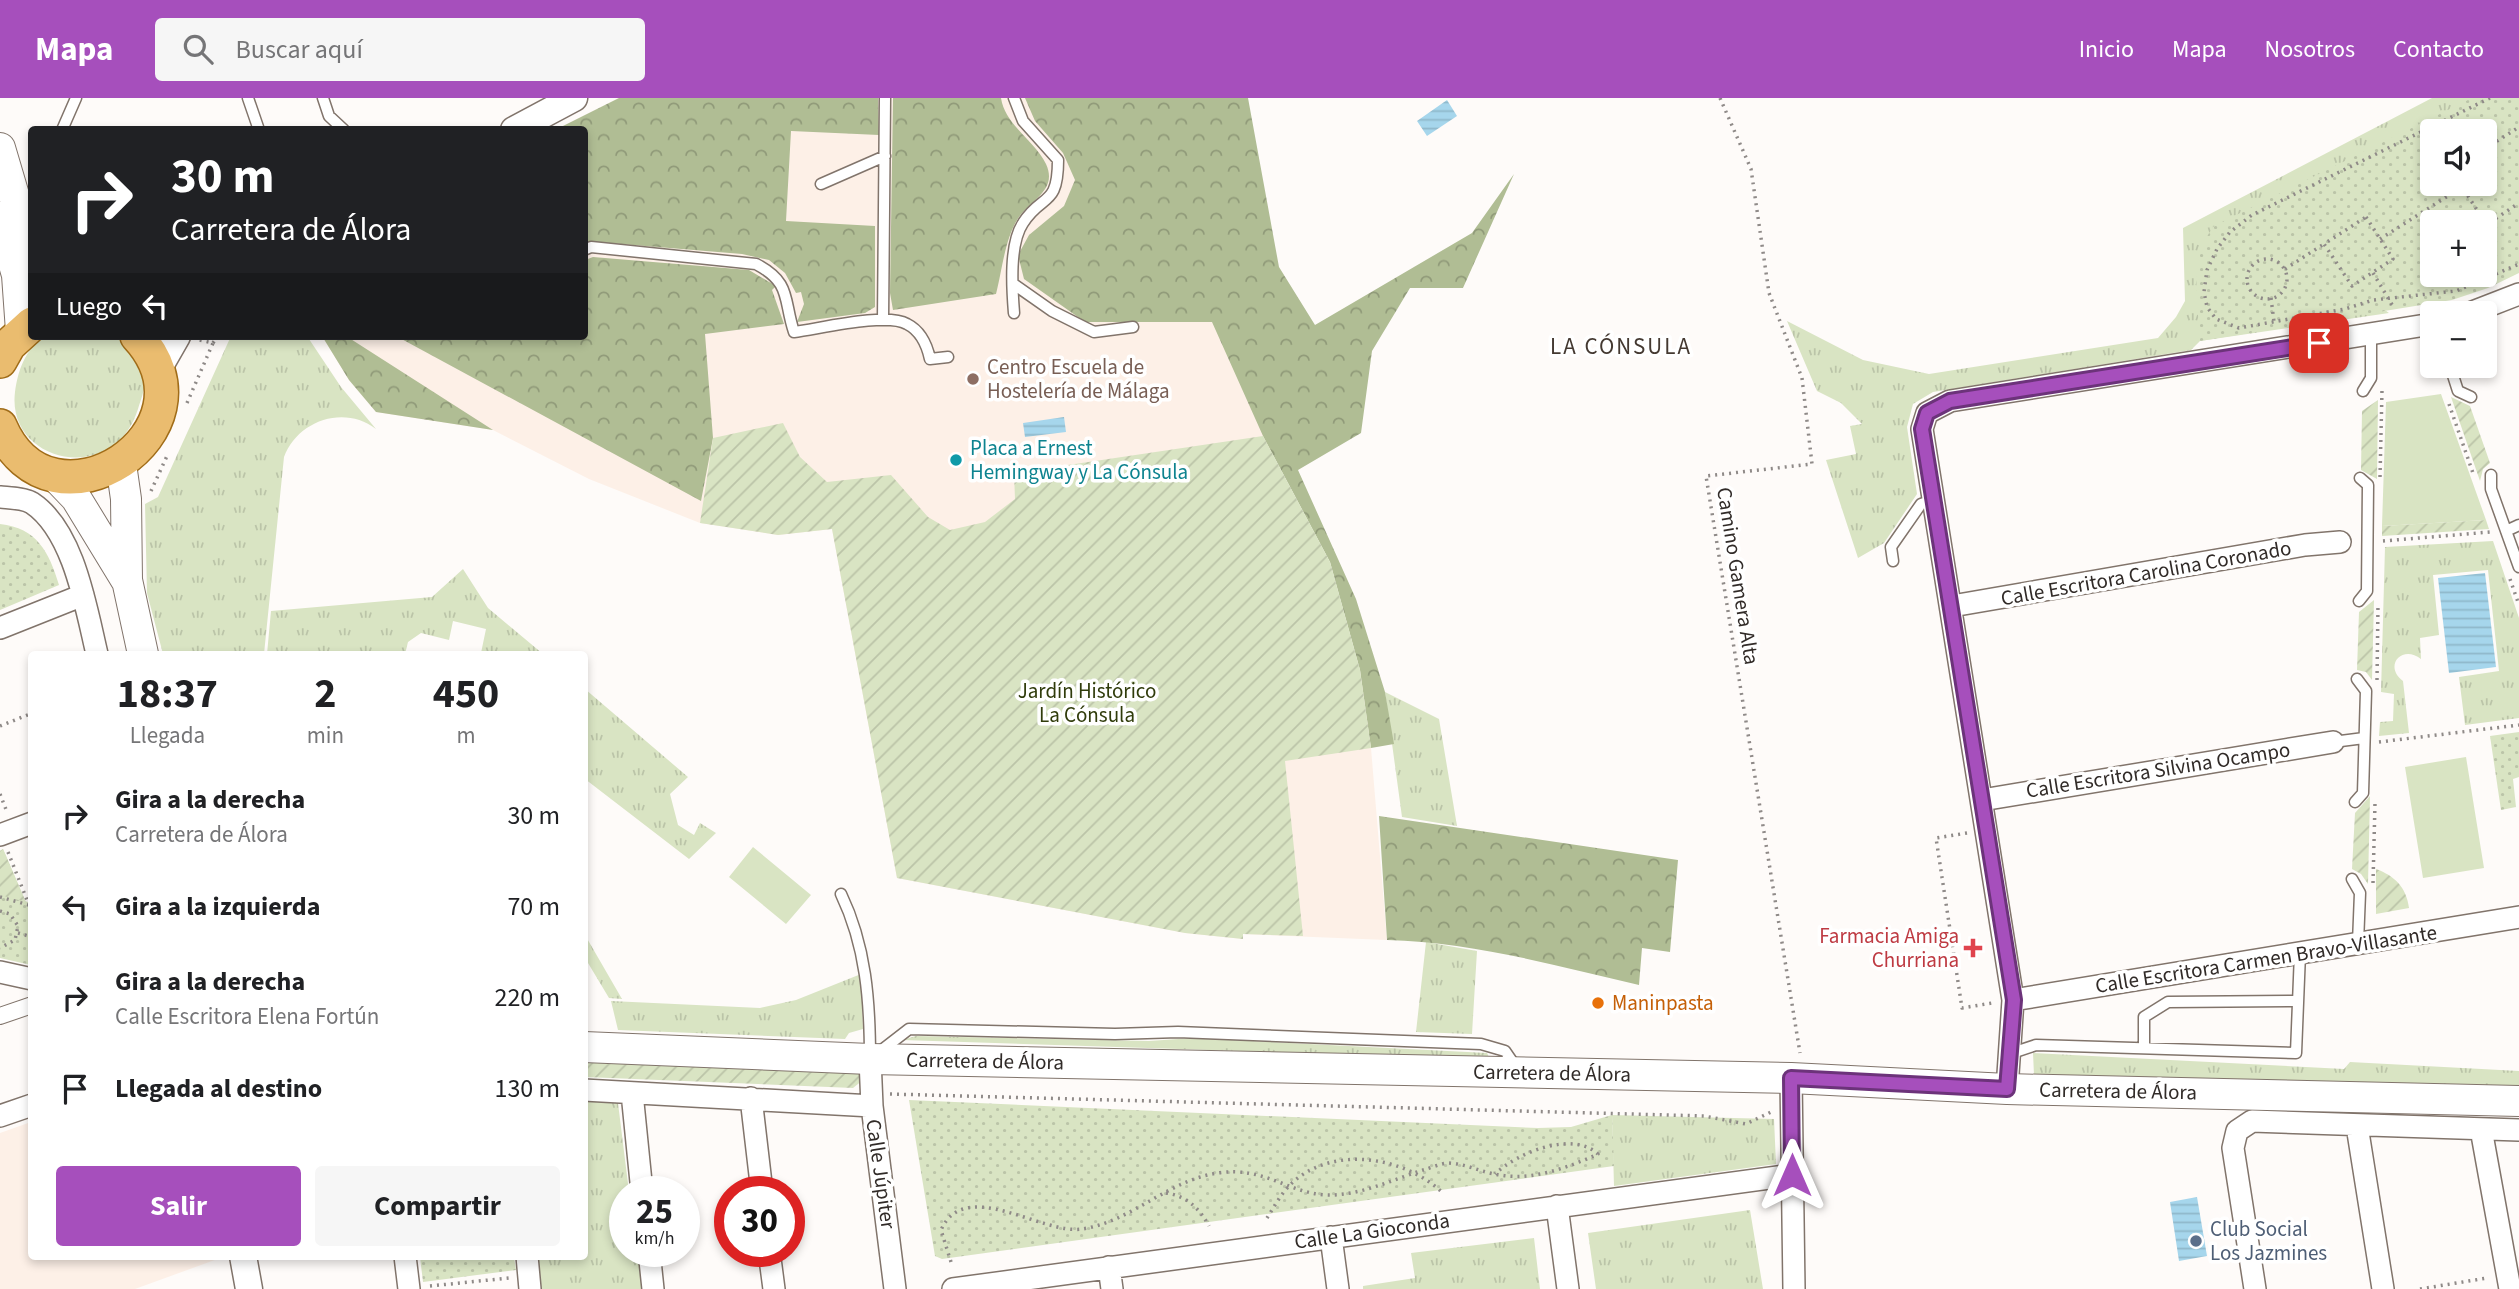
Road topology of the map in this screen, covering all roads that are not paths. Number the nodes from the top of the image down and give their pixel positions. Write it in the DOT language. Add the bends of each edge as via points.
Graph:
graph roads {
  1 [pos="76,98"];
  2 [pos="248,98"];
  3 [pos="323,98"];
  4 [pos="885,98"];
  5 [pos="1014,98"];
  6 [pos="571,99"];
  7 [pos="64,126"];
  8 [pos="258,126"];
  9 [pos="340,126"];
  10 [pos="521,126"];
  11 [pos="0,148"];
  12 [pos="885,156"];
  13 [pos="821,184"];
  14 [pos="0,218"];
  15 [pos="28,231"];
  16 [pos="588,248"];
  17 [pos="1015,285"];
  18 [pos="2519,294"];
  19 [pos="2497,303"];
  20 [pos="1014,313"];
  21 [pos="883,320"];
  22 [pos="2420,326"];
  23 [pos="26,327"];
  24 [pos="1133,327"];
  25 [pos="2371,335"];
  26 [pos="140,340"];
  27 [pos="175,340"];
  28 [pos="948,357"];
  29 [pos="0,360"];
  30 [pos="157,371"];
  31 [pos="2454,378"];
  32 [pos="2362,391"];
  33 [pos="2471,397"];
  34 [pos="5,444"];
  35 [pos="121,464"];
  36 [pos="53,474"];
  37 [pos="2491,475"];
  38 [pos="2360,478"];
  39 [pos="0,497"];
  40 [pos="1934,500"];
  41 [pos="2519,525"];
  42 [pos="2506,531"];
  43 [pos="2340,542"];
  44 [pos="2368,542"];
  45 [pos="1893,561"];
  46 [pos="2519,567"];
  47 [pos="127,580"];
  48 [pos="83,595"];
  49 [pos="2359,601"];
  50 [pos="1952,606"];
  51 [pos="0,628"];
  52 [pos="96,651"];
  53 [pos="142,651"];
  54 [pos="2357,679"];
  55 [pos="2364,738"];
  56 [pos="2333,742"];
  57 [pos="1982,800"];
  58 [pos="2355,802"];
  59 [pos="28,824"];
  60 [pos="0,835"];
  61 [pos="2351,879"];
  62 [pos="841,894"];
  63 [pos="2519,917"];
  64 [pos="2358,943"];
  65 [pos="2300,953"];
  66 [pos="0,972"];
  67 [pos="28,978"];
  68 [pos="2014,1000"];
  69 [pos="2298,1001"];
  70 [pos="28,1006"];
  71 [pos="0,1016"];
  72 [pos="588,1047"];
  73 [pos="2144,1047"];
  74 [pos="2009,1055"];
  75 [pos="870,1059"];
  76 [pos="2007,1089"];
  77 [pos="588,1090"];
  78 [pos="1791,1090"];
  79 [pos="632,1093"];
  80 [pos="751,1098"];
  81 [pos="872,1100"];
  82 [pos="2519,1101"];
  83 [pos="28,1106"];
  84 [pos="0,1116"];
  85 [pos="2357,1126"];
  86 [pos="2481,1129"];
  87 [pos="2519,1130"];
  88 [pos="1792,1175"];
  89 [pos="640,1176"];
  90 [pos="760,1176"];
  91 [pos="1557,1206"];
  92 [pos="1331,1237"];
  93 [pos="244,1260"];
  94 [pos="406,1260"];
  95 [pos="651,1267"];
  96 [pos="771,1267"];
  97 [pos="1109,1267"];
  98 [pos="2508,1282"];
  99 [pos="415,1288"];
  100 [pos="249,1289"];
  101 [pos="653,1289"];
  102 [pos="774,1289"];
  103 [pos="895,1289"];
  104 [pos="953,1289"];
  105 [pos="1112,1289"];
  106 [pos="1338,1289"];
  107 [pos="1568,1289"];
  108 [pos="1794,1289"];
  109 [pos="2255,1289"];
  110 [pos="2383,1289"];
  1 -- 7 [label="lane"];
  2 -- 8 [label="lane"];
  3 -- 9 [label="lane" via="329,116"];
  4 -- 12 [label="lane"];
  5 -- 17 [label="lane" via="1023,121 1058,160 1058,184 1046,202 1023,221 1012,248"];
  6 -- 10 [label="street"];
  11 -- 15 [label="main road"];
  12 -- 13 [label="lane"];
  12 -- 21 [label="lane"];
  14 -- 23 [label="main road"];
  16 -- 21 [label="lane" via="756,264 772,273 786,291 794,332"];
  17 -- 20 [label="lane"];
  17 -- 24 [label="lane" via="1094,332"];
  18 -- 19 [label="street"];
  21 -- 28 [label="lane" via="907,323 926,342 930,359"];
  22 -- 25 [label="street"];
  23 -- 29 [label="main road"];
  25 -- 32 [label="lane" via="2371,379"];
  25 -- 40 [label="street" via="1950,401 1927,413 1922,429"];
  26 -- 30 [label="main road"];
  27 -- 30 [label="street"];
  30 -- 35 [label="main road" via="160,397 155,423 141,446"];
  31 -- 33 [label="lane" via="2458,391"];
  34 -- 36 [label="main road"];
  35 -- 36 [label="main road" via="75,477"];
  35 -- 47 [label="main road" via="127,499"];
  36 -- 47 [label="main road" via="76,498"];
  37 -- 42 [label="lane" via="2491,489"];
  38 -- 44 [label="lane" via="2368,485"];
  39 -- 48 [label="street" via="30,502 58,527"];
  40 -- 45 [label="lane" via="1921,505 1891,547"];
  40 -- 50 [label="street"];
  41 -- 42 [label="lane"];
  42 -- 46 [label="lane"];
  43 -- 44 [label="lane"];
  43 -- 50 [label="street, Calle Escritora Carolina Coronado"];
  44 -- 49 [label="lane" via="2367,591"];
  47 -- 53 [label="main road"];
  48 -- 51 [label="street"];
  48 -- 52 [label="street"];
  50 -- 57 [label="street"];
  54 -- 55 [label="lane" via="2365,691"];
  55 -- 56 [label="lane"];
  55 -- 58 [label="lane" via="2363,793"];
  56 -- 57 [label="street, Calle Escritora Silvina Ocampo"];
  57 -- 68 [label="street"];
  59 -- 60 [label="street"];
  61 -- 64 [label="lane" via="2360,893"];
  62 -- 75 [label="lane" via="855,925 865,972"];
  63 -- 64 [label="street, Calle Escritora Carmen Bravo-Villasante"];
  64 -- 65 [label="street, Calle Escritora Carmen Bravo-Villasante"];
  65 -- 68 [label="street, Calle Escritora Carmen Bravo-Villasante"];
  65 -- 69 [label="lane"];
  66 -- 67 [label="street"];
  68 -- 74 [label="street"];
  69 -- 73 [label="lane" via="2168,1002 2144,1017"];
  69 -- 73 [label="lane" via="2296,1053"];
  70 -- 71 [label="street"];
  72 -- 75 [label="main road, Carretera de Álora"];
  73 -- 74 [label="lane" via="2036,1045"];
  74 -- 76 [label="street"];
  75 -- 78 [label="main road, Carretera de Álora" via="1521,1072"];
  75 -- 81 [label="street, Calle Júpiter"];
  76 -- 78 [label="main road, Carretera de Álora"];
  76 -- 82 [label="main road, Carretera de Álora"];
  77 -- 79 [label="street"];
  78 -- 88 [label="street"];
  79 -- 80 [label="street"];
  79 -- 89 [label="street"];
  80 -- 81 [label="street"];
  80 -- 90 [label="street"];
  81 -- 103 [label="street, Calle Júpiter"];
  83 -- 84 [label="street"];
  85 -- 86 [label="street"];
  85 -- 109 [label="street" via="2252,1121 2237,1131 2233,1147"];
  85 -- 110 [label="street"];
  86 -- 87 [label="street"];
  86 -- 98 [label="street"];
  88 -- 91 [label="street, Calle La Gioconda"];
  88 -- 108 [label="street"];
  91 -- 92 [label="street, Calle La Gioconda"];
  91 -- 107 [label="street"];
  92 -- 97 [label="street, Calle La Gioconda"];
  92 -- 106 [label="street"];
  93 -- 100 [label="street"];
  94 -- 99 [label="street"];
  95 -- 101 [label="street"];
  96 -- 102 [label="street"];
  97 -- 104 [label="street, Calle La Gioconda"];
  97 -- 105 [label="street"];
}
